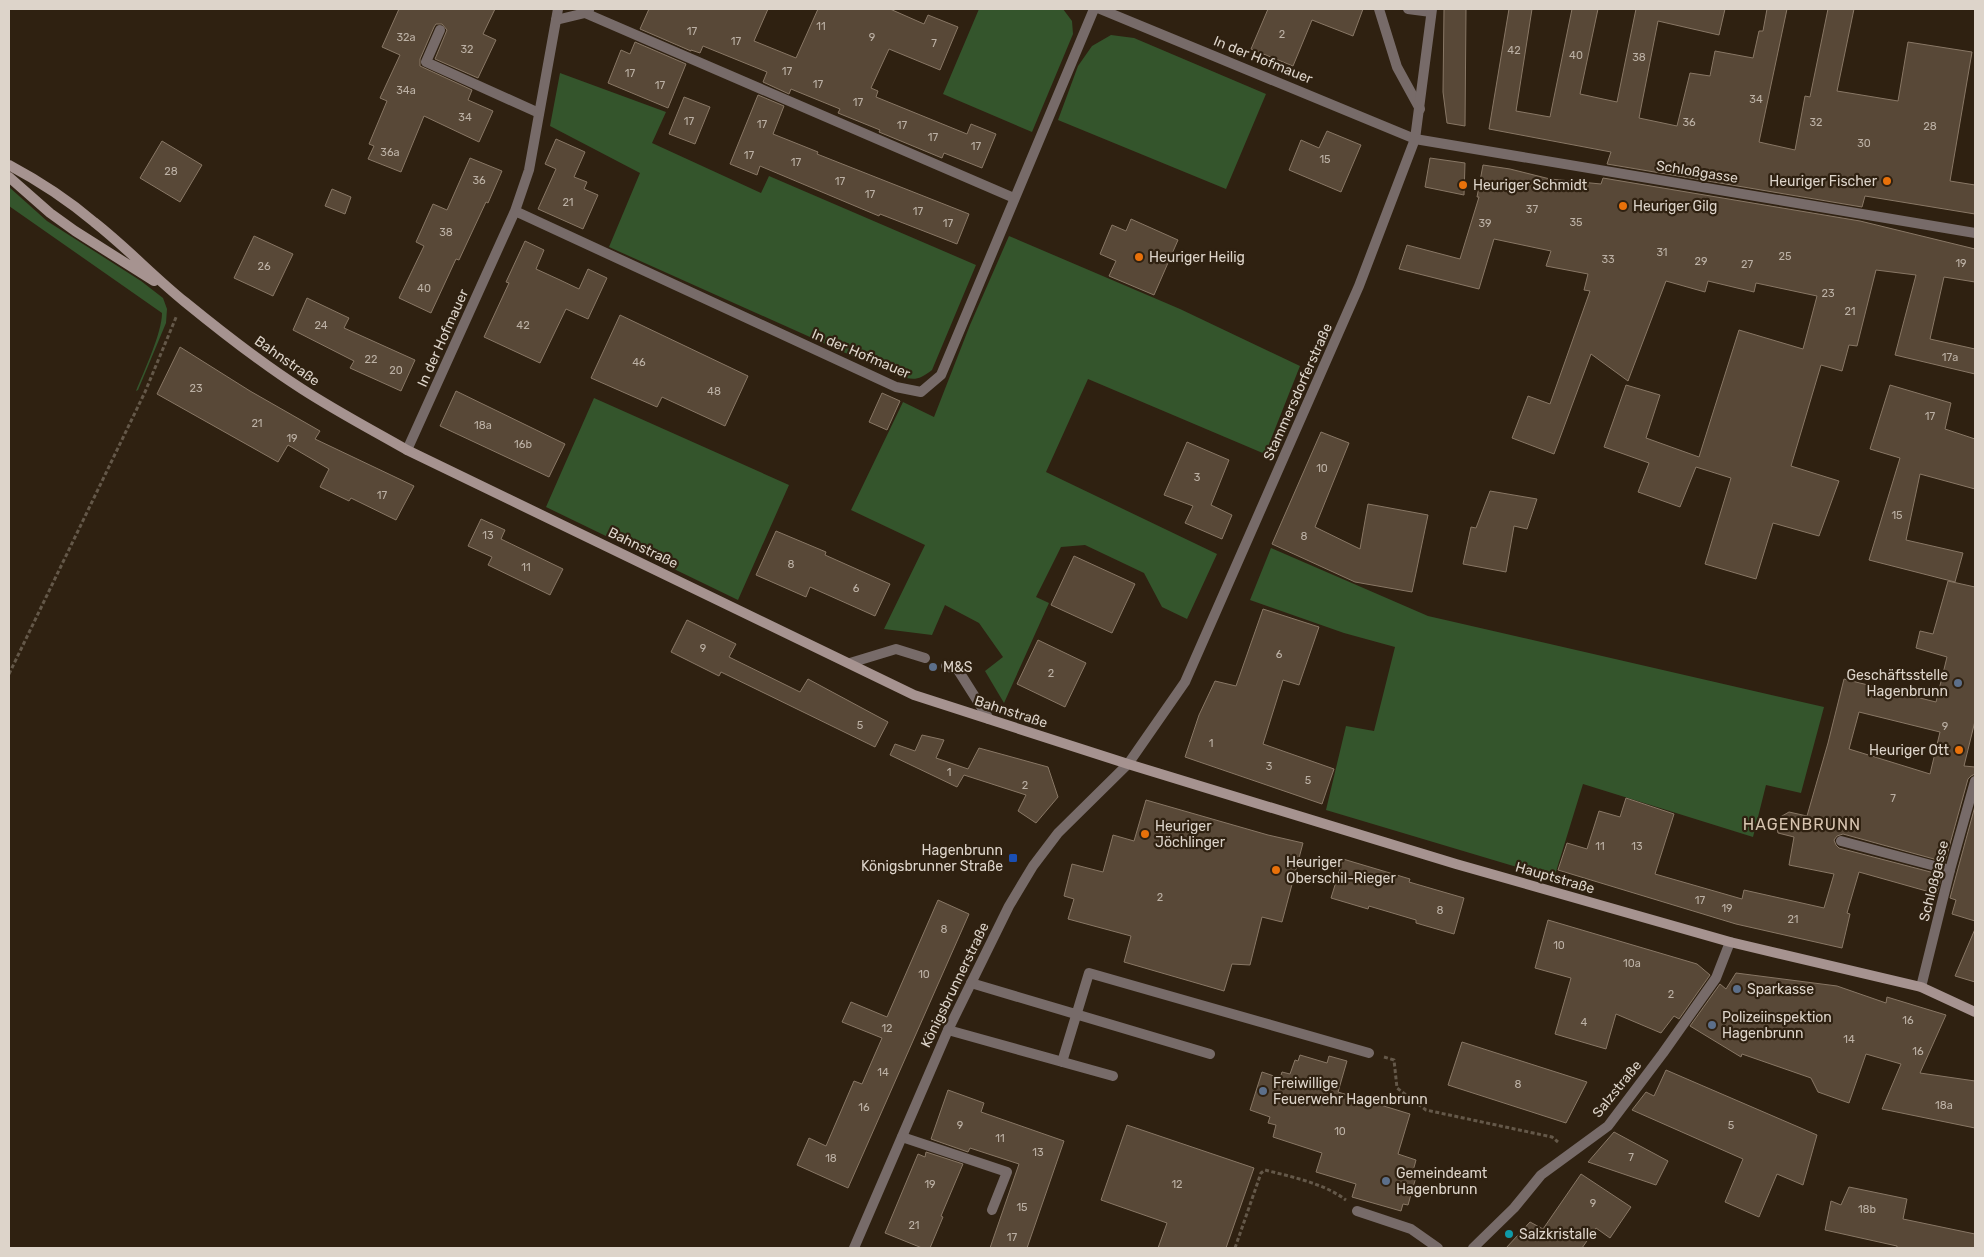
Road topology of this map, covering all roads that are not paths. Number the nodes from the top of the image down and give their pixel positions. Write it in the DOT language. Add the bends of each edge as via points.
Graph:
graph roads {
  1 [pos="558,9"];
  2 [pos="1094,9"];
  3 [pos="1100,9"];
  4 [pos="1379,9"];
  5 [pos="1408,9"];
  6 [pos="1431,10"];
  7 [pos="587,11"];
  8 [pos="556,20"];
  9 [pos="440,30"];
  10 [pos="1420,108"];
  11 [pos="539,113"];
  12 [pos="1415,139"];
  13 [pos="9,165"];
  14 [pos="9,177"];
  15 [pos="1014,198"];
  16 [pos="515,211"];
  17 [pos="1975,233"];
  18 [pos="181,298"];
  19 [pos="407,450"];
  20 [pos="924,658"];
  21 [pos="850,664"];
  22 [pos="946,666"];
  23 [pos="989,719"];
  24 [pos="1128,764"];
  25 [pos="1975,781"];
  26 [pos="1841,841"];
  27 [pos="1950,870"];
  28 [pos="1730,942"];
  29 [pos="971,983"];
  30 [pos="1921,988"];
  31 [pos="1975,1012"];
  32 [pos="1076,1014"];
  33 [pos="948,1030"];
  34 [pos="1369,1053"];
  35 [pos="1210,1054"];
  36 [pos="1062,1062"];
  37 [pos="1113,1076"];
  38 [pos="902,1137"];
  39 [pos="992,1210"];
  40 [pos="1357,1211"];
  41 [pos="854,1248"];
  42 [pos="1438,1248"];
  43 [pos="1473,1248"];
  1 -- 8 [label="street, In der Hofmauer"];
  2 -- 15 [label="street, In der Hofmauer"];
  3 -- 12 [label="street, In der Hofmauer"];
  4 -- 10 [label="street" via="1397,68"];
  5 -- 6 [label="street"];
  6 -- 10 [label="street, Stammersdorferstraße"];
  7 -- 8 [label="street"];
  7 -- 15 [label="street"];
  8 -- 11 [label="street, In der Hofmauer"];
  9 -- 11 [label="street" via="426,62"];
  10 -- 12 [label="street, Stammersdorferstraße"];
  11 -- 16 [label="street, In der Hofmauer" via="529,170"];
  12 -- 17 [label="street, Schloßgasse"];
  12 -- 24 [label="street, Stammersdorferstraße" via="1360,286 1185,682"];
  13 -- 18 [label="main road, Bahnstraße" via="51,189 87,216"];
  14 -- 18 [label="main road, Bahnstraße" via="75,232"];
  15 -- 16 [label="street, In der Hofmauer" via="941,375 921,392 896,387"];
  16 -- 19 [label="street, In der Hofmauer"];
  18 -- 19 [label="main road, Bahnstraße" via="300,388"];
  19 -- 21 [label="main road, Bahnstraße"];
  20 -- 21 [label="street" via="896,649"];
  21 -- 23 [label="main road, Bahnstraße" via="914,695"];
  22 -- 23 [label="street" via="958,670"];
  23 -- 24 [label="main road, Bahnstraße"];
  24 -- 28 [label="main road, Hauptstraße" via="1456,864"];
  24 -- 29 [label="street, Königsbrunnerstraße" via="1058,833 1033,866"];
  25 -- 27 [label="street, Schloßgasse"];
  26 -- 27 [label="street"];
  27 -- 30 [label="street, Schloßgasse"];
  28 -- 30 [label="main road, Hauptstraße"];
  28 -- 43 [label="street, Salzstraße" via="1716,978 1608,1126 1541,1175 1514,1208"];
  29 -- 32 [label="street"];
  29 -- 33 [label="street, Königsbrunnerstraße"];
  30 -- 31 [label="main road, Hauptstraße"];
  32 -- 34 [label="street" via="1089,973"];
  32 -- 35 [label="street"];
  32 -- 36 [label="street"];
  33 -- 36 [label="street"];
  33 -- 38 [label="street, Königsbrunnerstraße"];
  36 -- 37 [label="street"];
  38 -- 39 [label="street" via="1007,1172"];
  38 -- 41 [label="street, Königsbrunnerstraße"];
  40 -- 42 [label="street" via="1411,1229"];
}
